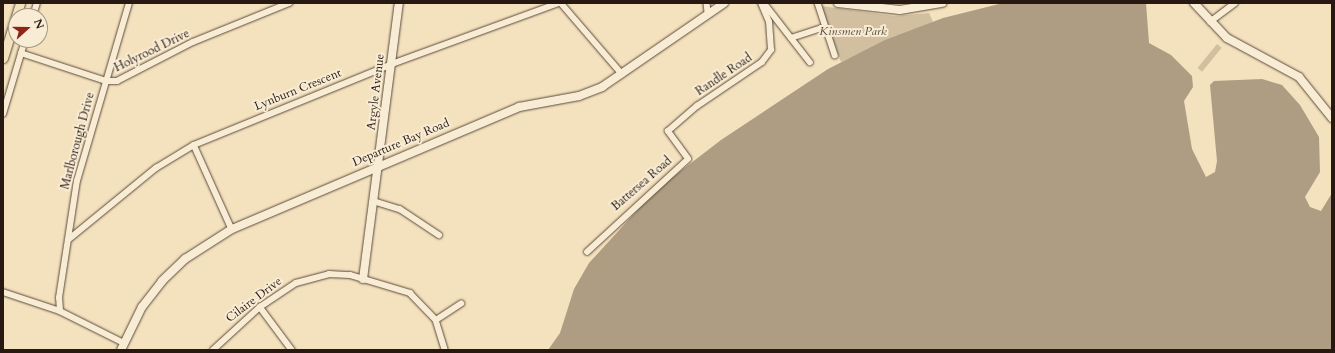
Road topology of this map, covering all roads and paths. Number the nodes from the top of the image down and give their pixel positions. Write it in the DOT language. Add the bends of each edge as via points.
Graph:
graph roads {
  1 [pos="20,3"];
  2 [pos="129,3"];
  3 [pos="289,3"];
  4 [pos="399,3"];
  5 [pos="560,3"];
  6 [pos="707,3"];
  7 [pos="724,3"];
  8 [pos="762,3"];
  9 [pos="818,3"];
  10 [pos="838,3"];
  11 [pos="1194,3"];
  12 [pos="1235,3"];
  13 [pos="936,4"];
  14 [pos="708,12"];
  15 [pos="1210,22"];
  16 [pos="824,27"];
  17 [pos="791,38"];
  18 [pos="23,48"];
  19 [pos="21,53"];
  20 [pos="835,55"];
  21 [pos="3,58"];
  22 [pos="810,62"];
  23 [pos="392,64"];
  24 [pos="622,74"];
  25 [pos="106,81"];
  26 [pos="3,114"];
  27 [pos="1332,118"];
  28 [pos="668,132"];
  29 [pos="194,145"];
  30 [pos="378,166"];
  31 [pos="374,201"];
  32 [pos="232,229"];
  33 [pos="439,236"];
  34 [pos="68,240"];
  35 [pos="587,252"];
  36 [pos="363,279"];
  37 [pos="3,292"];
  38 [pos="461,304"];
  39 [pos="260,307"];
  40 [pos="60,311"];
  41 [pos="436,320"];
  42 [pos="123,346"];
  43 [pos="213,350"];
  44 [pos="292,350"];
  45 [pos="445,350"];
  1 -- 21 [label="main road"];
  2 -- 25 [label="street, Marlborough Drive"];
  3 -- 25 [label="street, Holyrood Drive" via="193,42 117,81"];
  4 -- 23 [label="main road, Argyle Avenue"];
  5 -- 23 [label="street, Lynburn Crescent"];
  5 -- 24 [label="street"];
  6 -- 14 [label="street"];
  7 -- 14 [label="main road, Departure Bay Road"];
  8 -- 17 [label="street"];
  8 -- 28 [label="street, Randle Road" via="772,37 766,56"];
  9 -- 16 [label="street"];
  10 -- 13 [label="main road" via="900,10"];
  11 -- 15 [label="main road"];
  12 -- 15 [label="street"];
  14 -- 24 [label="main road, Departure Bay Road"];
  15 -- 27 [label="main road" via="1240,47 1299,77"];
  16 -- 17 [label="street"];
  16 -- 20 [label="street"];
  17 -- 22 [label="street"];
  18 -- 19 [label="street"];
  19 -- 25 [label="street, Holyrood Drive"];
  19 -- 26 [label="street"];
  23 -- 29 [label="street, Lynburn Crescent"];
  23 -- 30 [label="main road, Argyle Avenue"];
  24 -- 30 [label="main road, Departure Bay Road" via="579,96 519,108"];
  25 -- 34 [label="street, Marlborough Drive" via="77,181"];
  28 -- 35 [label="street, Battersea Road" via="688,159"];
  29 -- 32 [label="street"];
  29 -- 34 [label="street, Lynburn Crescent" via="156,168"];
  30 -- 31 [label="main road, Argyle Avenue"];
  30 -- 32 [label="main road, Departure Bay Road"];
  31 -- 33 [label="street" via="400,209"];
  31 -- 36 [label="main road, Argyle Avenue"];
  32 -- 42 [label="main road, Departure Bay Road" via="185,259 162,281"];
  34 -- 40 [label="street, Marlborough Drive"];
  36 -- 39 [label="street, Cilaire Drive" via="343,274 316,275 296,283"];
  36 -- 41 [label="street, Cilaire Drive" via="410,294"];
  37 -- 40 [label="street"];
  38 -- 41 [label="street"];
  39 -- 43 [label="street, Cilaire Drive"];
  39 -- 44 [label="street"];
  40 -- 42 [label="street"];
  41 -- 45 [label="street, Cilaire Drive"];
}
